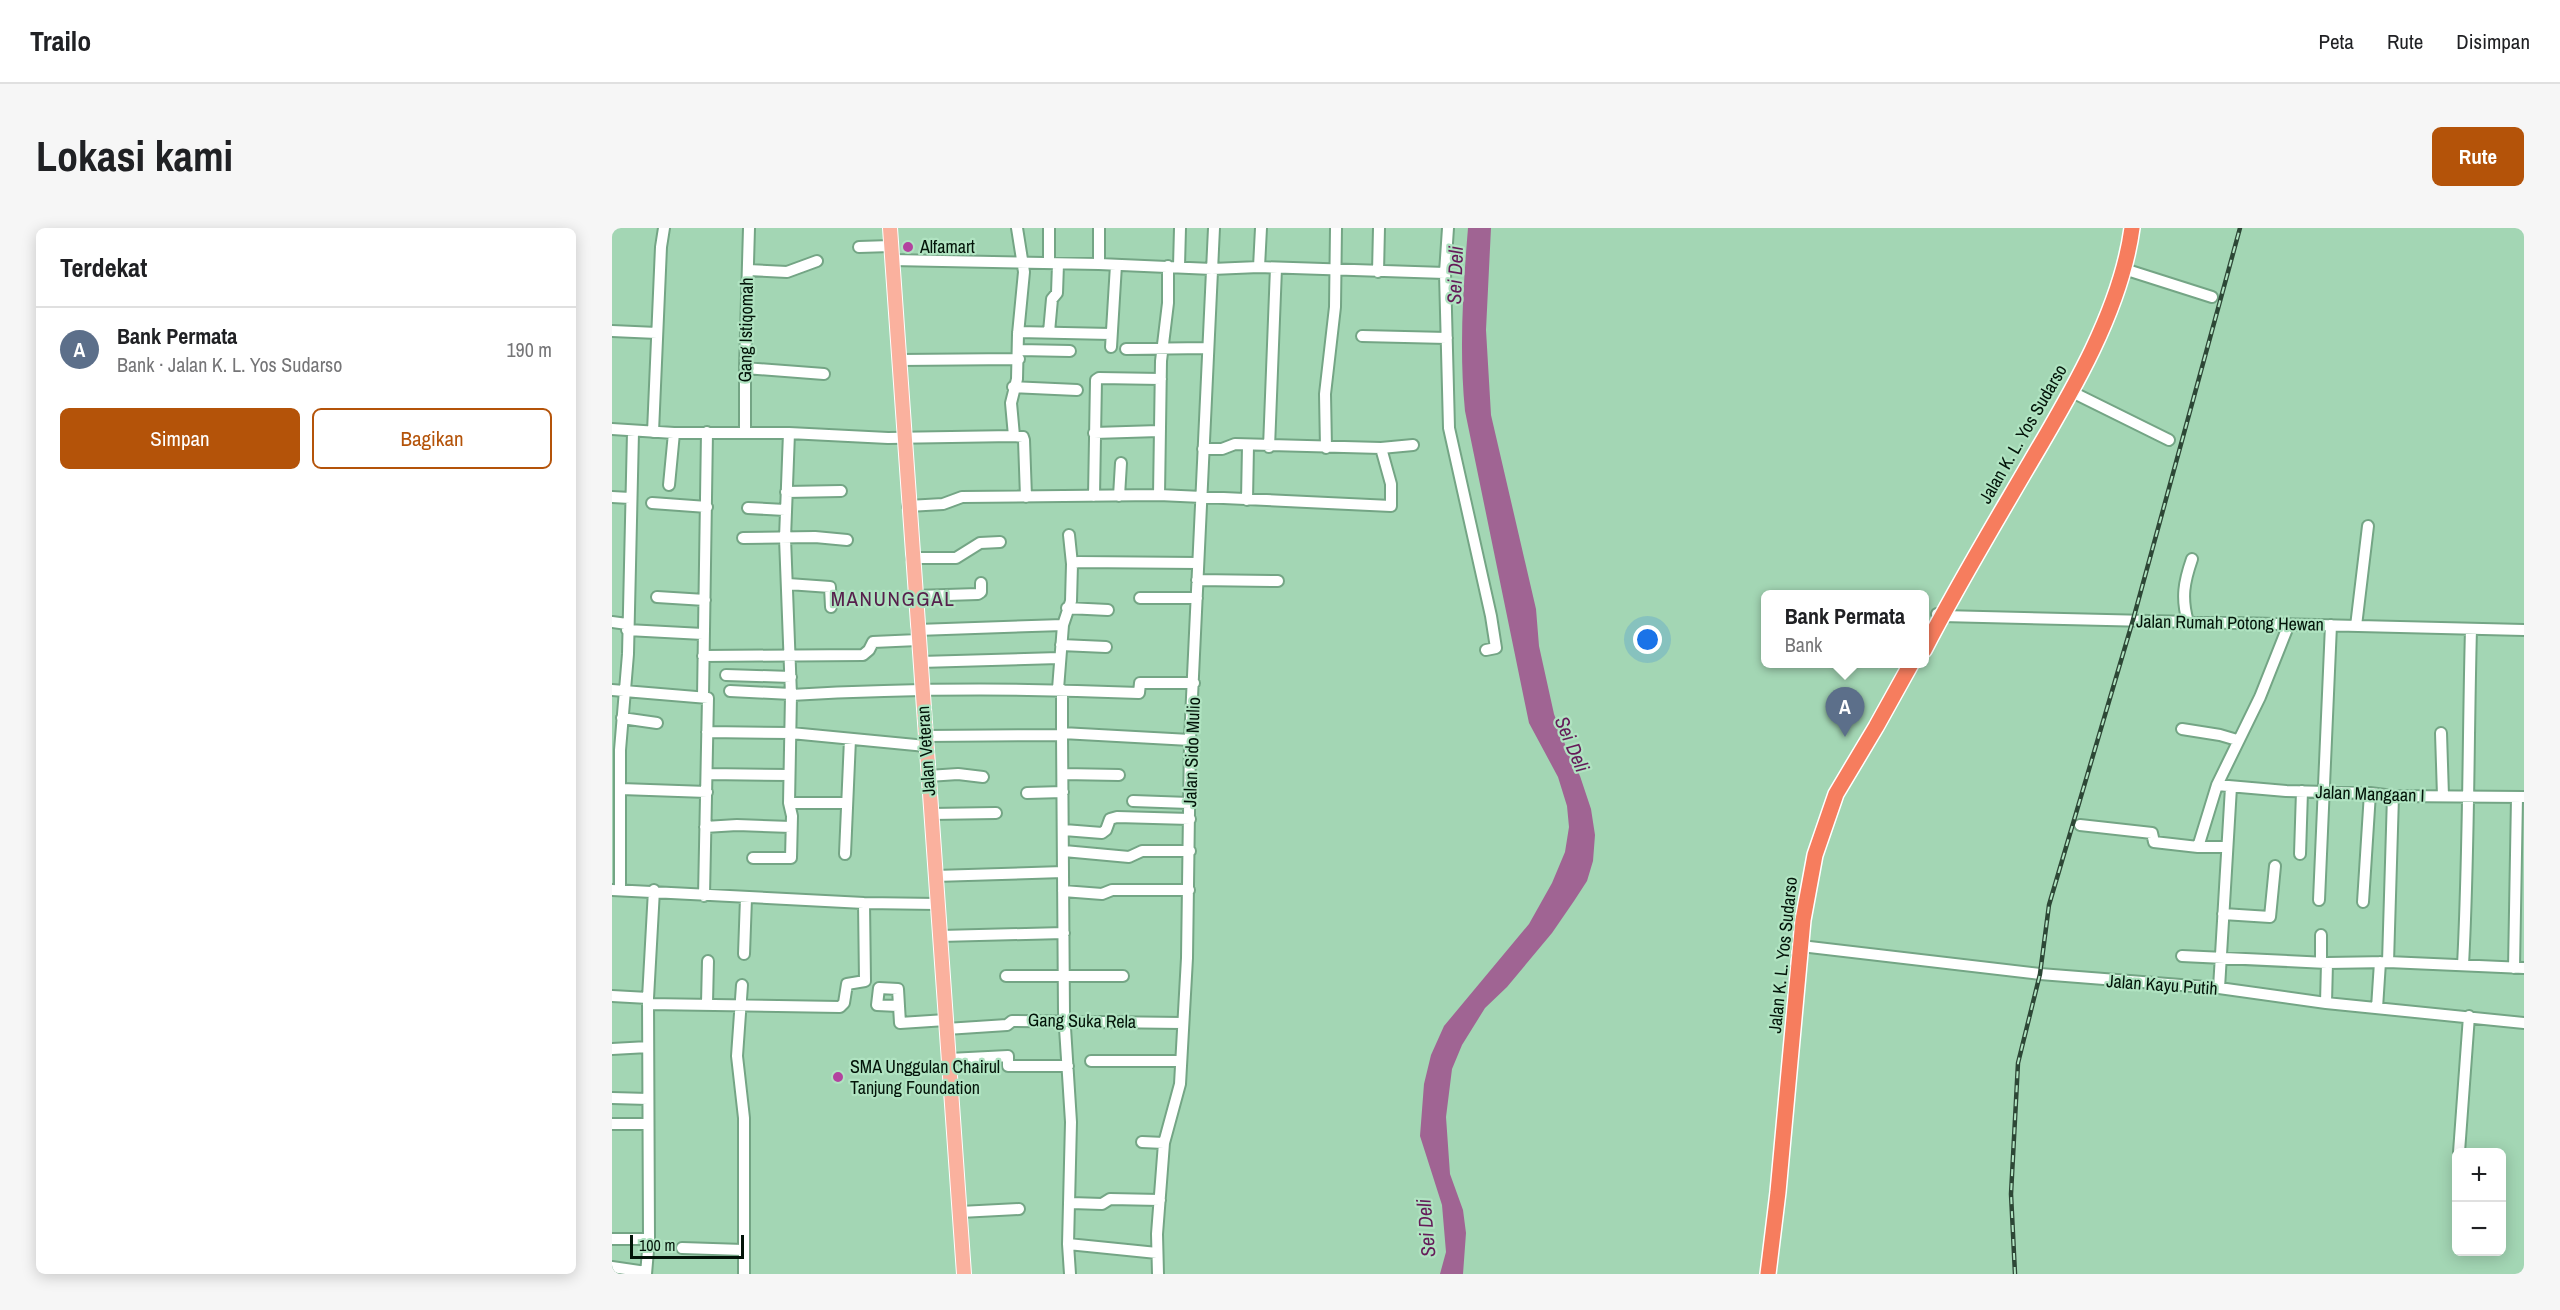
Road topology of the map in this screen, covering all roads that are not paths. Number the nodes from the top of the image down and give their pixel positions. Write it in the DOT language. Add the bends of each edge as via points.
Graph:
graph roads {
  1 [pos="664,228"];
  2 [pos="749,228"];
  3 [pos="890,228"];
  4 [pos="1017,228"];
  5 [pos="1049,228"];
  6 [pos="1099,228"];
  7 [pos="1180,228"];
  8 [pos="1214,228"];
  9 [pos="1260,228"];
  10 [pos="1336,228"];
  11 [pos="1379,228"];
  12 [pos="1448,228"];
  13 [pos="2125,228"];
  14 [pos="2132,228"];
  15 [pos="859,246"];
  16 [pos="892,253"];
  17 [pos="817,261"];
  18 [pos="1022,262"];
  19 [pos="1054,263"];
  20 [pos="1099,264"];
  21 [pos="1116,265"];
  22 [pos="1173,266"];
  23 [pos="1259,267"];
  24 [pos="1276,268"];
  25 [pos="1212,269"];
  26 [pos="1335,269"];
  27 [pos="2124,269"];
  28 [pos="748,270"];
  29 [pos="1378,272"];
  30 [pos="1445,273"];
  31 [pos="2212,297"];
  32 [pos="612,331"];
  33 [pos="1018,332"];
  34 [pos="1049,332"];
  35 [pos="657,333"];
  36 [pos="1112,334"];
  37 [pos="1362,336"];
  38 [pos="1447,338"];
  39 [pos="1111,347"];
  40 [pos="1208,348"];
  41 [pos="1162,349"];
  42 [pos="1126,350"];
  43 [pos="1070,351"];
  44 [pos="1019,354"];
  45 [pos="898,360"];
  46 [pos="745,368"];
  47 [pos="824,374"];
  48 [pos="1161,379"];
  49 [pos="1013,387"];
  50 [pos="1077,390"];
  51 [pos="2072,392"];
  52 [pos="612,429"];
  53 [pos="1159,431"];
  54 [pos="633,432"];
  55 [pos="653,432"];
  56 [pos="707,432"];
  57 [pos="745,432"];
  58 [pos="674,433"];
  59 [pos="789,433"];
  60 [pos="1094,433"];
  61 [pos="1014,436"];
  62 [pos="904,437"];
  63 [pos="2169,440"];
  64 [pos="1413,445"];
  65 [pos="1248,446"];
  66 [pos="1269,447"];
  67 [pos="1326,448"];
  68 [pos="1381,448"];
  69 [pos="1203,449"];
  70 [pos="1121,464"];
  71 [pos="669,485"];
  72 [pos="841,491"];
  73 [pos="786,492"];
  74 [pos="1159,495"];
  75 [pos="1094,496"];
  76 [pos="1119,496"];
  77 [pos="612,497"];
  78 [pos="1026,497"];
  79 [pos="1201,497"];
  80 [pos="630,498"];
  81 [pos="1247,500"];
  82 [pos="652,503"];
  83 [pos="908,506"];
  84 [pos="707,507"];
  85 [pos="748,508"];
  86 [pos="785,510"];
  87 [pos="2368,526"];
  88 [pos="1069,534"];
  89 [pos="743,538"];
  90 [pos="785,538"];
  91 [pos="847,540"];
  92 [pos="1000,542"];
  93 [pos="912,558"];
  94 [pos="2192,559"];
  95 [pos="1198,563"];
  96 [pos="1072,564"];
  97 [pos="1197,580"];
  98 [pos="1278,581"];
  99 [pos="981,583"];
  100 [pos="788,584"];
  101 [pos="915,596"];
  102 [pos="657,597"];
  103 [pos="1140,598"];
  104 [pos="1197,598"];
  105 [pos="705,600"];
  106 [pos="831,607"];
  107 [pos="1067,608"];
  108 [pos="1108,610"];
  109 [pos="1939,615"];
  110 [pos="612,622"];
  111 [pos="2188,622"];
  112 [pos="2289,624"];
  113 [pos="1063,625"];
  114 [pos="2331,625"];
  115 [pos="2356,626"];
  116 [pos="627,627"];
  117 [pos="1929,629"];
  118 [pos="2471,629"];
  119 [pos="2524,630"];
  120 [pos="703,634"];
  121 [pos="918,635"];
  122 [pos="1929,638"];
  123 [pos="1061,645"];
  124 [pos="1106,647"];
  125 [pos="1486,650"];
  126 [pos="790,654"];
  127 [pos="703,656"];
  128 [pos="1059,658"];
  129 [pos="920,662"];
  130 [pos="1908,668"];
  131 [pos="1915,668"];
  132 [pos="726,675"];
  133 [pos="791,677"];
  134 [pos="1194,683"];
  135 [pos="1060,689"];
  136 [pos="612,690"];
  137 [pos="922,690"];
  138 [pos="730,691"];
  139 [pos="626,692"];
  140 [pos="791,695"];
  141 [pos="703,697"];
  142 [pos="622,718"];
  143 [pos="657,723"];
  144 [pos="2182,729"];
  145 [pos="707,732"];
  146 [pos="2441,733"];
  147 [pos="791,734"];
  148 [pos="1062,734"];
  149 [pos="850,739"];
  150 [pos="1190,740"];
  151 [pos="2237,740"];
  152 [pos="926,741"];
  153 [pos="707,774"];
  154 [pos="1063,774"];
  155 [pos="789,775"];
  156 [pos="1119,775"];
  157 [pos="928,776"];
  158 [pos="983,777"];
  159 [pos="2217,785"];
  160 [pos="2232,787"];
  161 [pos="621,789"];
  162 [pos="707,792"];
  163 [pos="1063,792"];
  164 [pos="2302,792"];
  165 [pos="2324,792"];
  166 [pos="1027,793"];
  167 [pos="2370,793"];
  168 [pos="2393,796"];
  169 [pos="2443,796"];
  170 [pos="2467,796"];
  171 [pos="2521,797"];
  172 [pos="785,798"];
  173 [pos="1133,801"];
  174 [pos="847,803"];
  175 [pos="1189,803"];
  176 [pos="996,813"];
  177 [pos="931,814"];
  178 [pos="1190,819"];
  179 [pos="2080,825"];
  180 [pos="705,827"];
  181 [pos="791,827"];
  182 [pos="1064,830"];
  183 [pos="2198,847"];
  184 [pos="2227,847"];
  185 [pos="1064,851"];
  186 [pos="1190,851"];
  187 [pos="845,854"];
  188 [pos="2300,854"];
  189 [pos="753,858"];
  190 [pos="2275,866"];
  191 [pos="1063,872"];
  192 [pos="935,876"];
  193 [pos="616,890"];
  194 [pos="654,890"];
  195 [pos="1189,890"];
  196 [pos="1063,891"];
  197 [pos="704,896"];
  198 [pos="746,898"];
  199 [pos="2319,900"];
  200 [pos="2363,902"];
  201 [pos="864,903"];
  202 [pos="937,904"];
  203 [pos="2223,914"];
  204 [pos="1064,933"];
  205 [pos="2321,935"];
  206 [pos="940,936"];
  207 [pos="1805,946"];
  208 [pos="744,954"];
  209 [pos="2182,956"];
  210 [pos="2221,958"];
  211 [pos="708,961"];
  212 [pos="2384,962"];
  213 [pos="2324,963"];
  214 [pos="2463,965"];
  215 [pos="2519,968"];
  216 [pos="1006,976"];
  217 [pos="1064,976"];
  218 [pos="1123,976"];
  219 [pos="742,985"];
  220 [pos="2219,988"];
  221 [pos="612,996"];
  222 [pos="648,1001"];
  223 [pos="707,1003"];
  224 [pos="2326,1003"];
  225 [pos="740,1005"];
  226 [pos="898,1006"];
  227 [pos="2377,1008"];
  228 [pos="2469,1016"];
  229 [pos="1065,1020"];
  230 [pos="1183,1023"];
  231 [pos="2524,1023"];
  232 [pos="946,1025"];
  233 [pos="648,1047"];
  234 [pos="612,1049"];
  235 [pos="949,1059"];
  236 [pos="1091,1060"];
  237 [pos="1181,1061"];
  238 [pos="1068,1066"];
  239 [pos="612,1098"];
  240 [pos="648,1099"];
  241 [pos="612,1124"];
  242 [pos="647,1124"];
  243 [pos="1142,1142"];
  244 [pos="1164,1143"];
  245 [pos="2459,1148"];
  246 [pos="1160,1200"];
  247 [pos="1071,1203"];
  248 [pos="1019,1209"];
  249 [pos="960,1212"];
  250 [pos="612,1239"];
  251 [pos="649,1239"];
  252 [pos="1068,1244"];
  253 [pos="682,1248"];
  254 [pos="743,1250"];
  255 [pos="1157,1253"];
  256 [pos="612,1267"];
  257 [pos="646,1273"];
  258 [pos="744,1274"];
  259 [pos="964,1274"];
  260 [pos="1070,1274"];
  261 [pos="1158,1274"];
  262 [pos="1768,1274"];
  263 [pos="1777,1274"];
  1 -- 35 [label="street"];
  2 -- 28 [label="street, Gang Istiqomah"];
  3 -- 16 [label="main road, Jalan Veteran"];
  4 -- 18 [label="street"];
  5 -- 19 [label="street"];
  6 -- 20 [label="street"];
  7 -- 22 [label="street"];
  8 -- 25 [label="street, Jalan Sido Mulio"];
  9 -- 23 [label="street"];
  10 -- 26 [label="street"];
  11 -- 29 [label="street"];
  12 -- 30 [label="street"];
  13 -- 109 [label="highway, Jalan K. L. Yos Sudarso" via="2108,297 2065,391"];
  14 -- 27 [label="highway, Jalan K. L. Yos Sudarso"];
  15 -- 16 [label="street"];
  16 -- 18 [label="street"];
  16 -- 45 [label="main road, Jalan Veteran"];
  17 -- 28 [label="street" via="787,272"];
  18 -- 19 [label="street"];
  18 -- 33 [label="street"];
  19 -- 20 [label="street"];
  19 -- 34 [label="street" via="1058,293 1052,299"];
  20 -- 21 [label="street"];
  21 -- 22 [label="street"];
  21 -- 36 [label="street"];
  22 -- 25 [label="street"];
  22 -- 41 [label="street"];
  23 -- 24 [label="street"];
  23 -- 25 [label="street"];
  24 -- 26 [label="street"];
  24 -- 66 [label="street"];
  25 -- 40 [label="street, Jalan Sido Mulio"];
  26 -- 29 [label="street"];
  26 -- 67 [label="street" via="1335,307 1325,394"];
  27 -- 31 [label="street"];
  27 -- 51 [label="highway, Jalan K. L. Yos Sudarso"];
  28 -- 46 [label="street, Gang Istiqomah"];
  29 -- 30 [label="street"];
  30 -- 38 [label="street"];
  32 -- 35 [label="street"];
  33 -- 34 [label="street"];
  33 -- 44 [label="street"];
  34 -- 36 [label="street"];
  35 -- 55 [label="street"];
  36 -- 39 [label="street"];
  37 -- 38 [label="street"];
  38 -- 125 [label="street" via="1449,428 1496,648"];
  40 -- 41 [label="street"];
  40 -- 69 [label="street, Jalan Sido Mulio"];
  41 -- 42 [label="street"];
  41 -- 48 [label="street"];
  43 -- 44 [label="street"];
  44 -- 45 [label="street"];
  44 -- 49 [label="street"];
  45 -- 62 [label="main road, Jalan Veteran"];
  46 -- 47 [label="street"];
  46 -- 57 [label="street, Gang Istiqomah"];
  48 -- 53 [label="street"];
  48 -- 60 [label="street" via="1096,380"];
  49 -- 50 [label="street"];
  49 -- 61 [label="street"];
  51 -- 63 [label="street"];
  51 -- 109 [label="highway, Jalan K. L. Yos Sudarso"];
  52 -- 54 [label="street"];
  53 -- 60 [label="street"];
  53 -- 74 [label="street"];
  54 -- 55 [label="street"];
  54 -- 80 [label="street"];
  55 -- 58 [label="street"];
  56 -- 57 [label="street"];
  56 -- 58 [label="street"];
  56 -- 84 [label="street"];
  57 -- 59 [label="street"];
  58 -- 71 [label="street"];
  59 -- 62 [label="street"];
  59 -- 73 [label="street"];
  60 -- 75 [label="street"];
  61 -- 62 [label="street"];
  61 -- 78 [label="street" via="1024,440"];
  62 -- 83 [label="main road, Jalan Veteran"];
  64 -- 68 [label="street"];
  65 -- 66 [label="street"];
  65 -- 69 [label="street" via="1231,444 1222,449"];
  65 -- 81 [label="street"];
  66 -- 67 [label="street"];
  67 -- 68 [label="street"];
  68 -- 81 [label="street" via="1391,484 1391,506"];
  69 -- 79 [label="street, Jalan Sido Mulio"];
  70 -- 76 [label="street"];
  72 -- 73 [label="street"];
  73 -- 86 [label="street"];
  74 -- 76 [label="street"];
  74 -- 79 [label="street"];
  75 -- 76 [label="street"];
  75 -- 78 [label="street"];
  77 -- 80 [label="street"];
  78 -- 83 [label="street" via="962,497 943,504"];
  79 -- 81 [label="street"];
  79 -- 95 [label="street, Jalan Sido Mulio"];
  80 -- 116 [label="street"];
  82 -- 84 [label="street"];
  83 -- 93 [label="main road, Jalan Veteran"];
  84 -- 105 [label="street"];
  85 -- 86 [label="street"];
  86 -- 90 [label="street"];
  87 -- 115 [label="street"];
  88 -- 96 [label="street"];
  89 -- 90 [label="street"];
  90 -- 91 [label="street"];
  90 -- 100 [label="street"];
  92 -- 93 [label="street" via="980,543 956,558"];
  93 -- 101 [label="main road, Jalan Veteran"];
  94 -- 111 [label="street" via="2183,585"];
  95 -- 96 [label="street"];
  95 -- 97 [label="street, Jalan Sido Mulio"];
  96 -- 107 [label="street" via="1071,601"];
  97 -- 98 [label="street"];
  97 -- 104 [label="street, Jalan Sido Mulio"];
  99 -- 101 [label="street" via="978,594"];
  100 -- 106 [label="street" via="830,587"];
  100 -- 126 [label="street"];
  101 -- 121 [label="main road, Jalan Veteran"];
  102 -- 105 [label="street"];
  103 -- 104 [label="street"];
  104 -- 134 [label="street, Jalan Sido Mulio"];
  105 -- 120 [label="street"];
  107 -- 108 [label="street"];
  107 -- 113 [label="street"];
  109 -- 111 [label="street, Jalan Rumah Potong Hewan"];
  109 -- 117 [label="highway, Jalan K. L. Yos Sudarso"];
  109 -- 122 [label="highway, Jalan K. L. Yos Sudarso"];
  110 -- 116 [label="street"];
  111 -- 112 [label="street, Jalan Rumah Potong Hewan"];
  112 -- 114 [label="street, Jalan Rumah Potong Hewan"];
  112 -- 151 [label="street" via="2260,697"];
  113 -- 121 [label="street"];
  113 -- 123 [label="street"];
  114 -- 115 [label="street, Jalan Rumah Potong Hewan"];
  114 -- 165 [label="street"];
  115 -- 118 [label="street, Jalan Rumah Potong Hewan"];
  116 -- 120 [label="street"];
  116 -- 139 [label="street"];
  118 -- 119 [label="street, Jalan Rumah Potong Hewan"];
  118 -- 170 [label="street"];
  120 -- 127 [label="street"];
  121 -- 126 [label="street" via="874,642 863,655"];
  121 -- 129 [label="main road, Jalan Veteran"];
  123 -- 124 [label="street"];
  123 -- 128 [label="street"];
  126 -- 127 [label="street"];
  126 -- 133 [label="street"];
  127 -- 141 [label="street"];
  128 -- 129 [label="street"];
  128 -- 135 [label="street"];
  129 -- 137 [label="main road, Jalan Veteran"];
  130 -- 207 [label="highway, Jalan K. L. Yos Sudarso" via="1836,794 1806,896"];
  131 -- 207 [label="highway, Jalan K. L. Yos Sudarso" via="1831,831"];
  132 -- 133 [label="street"];
  133 -- 140 [label="street"];
  134 -- 135 [label="street" via="1140,683 1139,693"];
  134 -- 150 [label="street, Jalan Sido Mulio"];
  135 -- 137 [label="street"];
  135 -- 148 [label="street"];
  136 -- 139 [label="street"];
  137 -- 140 [label="street"];
  137 -- 152 [label="main road, Jalan Veteran"];
  138 -- 140 [label="street"];
  139 -- 141 [label="street"];
  139 -- 142 [label="street"];
  140 -- 147 [label="street"];
  141 -- 145 [label="street" via="708,700"];
  142 -- 143 [label="street"];
  142 -- 161 [label="street"];
  144 -- 151 [label="street"];
  145 -- 147 [label="street"];
  145 -- 153 [label="street"];
  146 -- 169 [label="street"];
  147 -- 149 [label="street"];
  147 -- 155 [label="street"];
  148 -- 150 [label="street"];
  148 -- 152 [label="street"];
  148 -- 154 [label="street"];
  149 -- 152 [label="street"];
  149 -- 174 [label="street"];
  150 -- 175 [label="street, Jalan Sido Mulio"];
  151 -- 159 [label="street"];
  152 -- 157 [label="main road, Jalan Veteran"];
  153 -- 155 [label="street"];
  153 -- 162 [label="street"];
  154 -- 156 [label="street"];
  154 -- 163 [label="street"];
  155 -- 172 [label="street"];
  157 -- 158 [label="street"];
  157 -- 177 [label="main road, Jalan Veteran"];
  159 -- 160 [label="street, Jalan Mangaan I"];
  159 -- 183 [label="street"];
  160 -- 164 [label="street, Jalan Mangaan I"];
  160 -- 184 [label="street"];
  161 -- 162 [label="street"];
  161 -- 193 [label="street"];
  162 -- 180 [label="street"];
  163 -- 166 [label="street"];
  163 -- 182 [label="street"];
  164 -- 165 [label="street, Jalan Mangaan I"];
  164 -- 188 [label="street"];
  165 -- 167 [label="street, Jalan Mangaan I"];
  165 -- 199 [label="street"];
  167 -- 168 [label="street, Jalan Mangaan I"];
  167 -- 200 [label="street"];
  168 -- 169 [label="street, Jalan Mangaan I"];
  168 -- 212 [label="street"];
  169 -- 170 [label="street, Jalan Mangaan I"];
  170 -- 171 [label="street, Jalan Mangaan I"];
  170 -- 214 [label="street"];
  171 -- 215 [label="street"];
  172 -- 174 [label="street"];
  172 -- 181 [label="street" via="792,816"];
  173 -- 175 [label="street"];
  174 -- 187 [label="street"];
  175 -- 178 [label="street, Jalan Sido Mulio"];
  176 -- 177 [label="street"];
  177 -- 192 [label="main road, Jalan Veteran"];
  178 -- 182 [label="street" via="1117,817 1110,819 1102,833"];
  178 -- 186 [label="street, Jalan Sido Mulio"];
  179 -- 183 [label="street" via="2147,832 2153,835 2154,842"];
  180 -- 181 [label="street"];
  180 -- 197 [label="street"];
  181 -- 189 [label="street" via="791,858"];
  182 -- 185 [label="street"];
  183 -- 184 [label="street"];
  184 -- 203 [label="street"];
  185 -- 186 [label="street" via="1129,857 1142,851"];
  185 -- 191 [label="street"];
  186 -- 195 [label="street, Jalan Sido Mulio"];
  190 -- 203 [label="street" via="2270,917"];
  191 -- 192 [label="street"];
  191 -- 196 [label="street"];
  192 -- 202 [label="main road, Jalan Veteran"];
  193 -- 194 [label="street"];
  194 -- 197 [label="street"];
  194 -- 222 [label="street"];
  195 -- 196 [label="street" via="1112,890 1102,894"];
  195 -- 230 [label="street, Jalan Sido Mulio"];
  196 -- 204 [label="street"];
  197 -- 198 [label="street"];
  198 -- 201 [label="street"];
  198 -- 208 [label="street"];
  201 -- 202 [label="street"];
  201 -- 225 [label="street" via="865,981 848,984 840,1007"];
  202 -- 206 [label="main road, Jalan Veteran"];
  203 -- 210 [label="street"];
  204 -- 206 [label="street"];
  204 -- 217 [label="street"];
  205 -- 213 [label="street"];
  206 -- 232 [label="main road, Jalan Veteran"];
  207 -- 220 [label="street, Jalan Kayu Putih" via="2040,974"];
  207 -- 262 [label="highway, Jalan K. L. Yos Sudarso"];
  207 -- 263 [label="highway, Jalan K. L. Yos Sudarso" via="1808,984"];
  209 -- 210 [label="street"];
  210 -- 213 [label="street"];
  210 -- 220 [label="street"];
  211 -- 223 [label="street"];
  212 -- 213 [label="street"];
  212 -- 214 [label="street"];
  212 -- 227 [label="street"];
  213 -- 224 [label="street"];
  214 -- 215 [label="street"];
  216 -- 217 [label="street"];
  217 -- 218 [label="street"];
  217 -- 229 [label="street"];
  219 -- 225 [label="street"];
  220 -- 224 [label="street, Jalan Kayu Putih"];
  221 -- 222 [label="street"];
  222 -- 223 [label="street"];
  222 -- 233 [label="street"];
  223 -- 225 [label="street"];
  224 -- 227 [label="street, Jalan Kayu Putih"];
  225 -- 254 [label="street" via="737,1056 744,1118"];
  226 -- 232 [label="street, Gang Suka Rela" via="900,1023"];
  227 -- 228 [label="street, Jalan Kayu Putih"];
  228 -- 231 [label="street, Jalan Kayu Putih"];
  228 -- 245 [label="street"];
  229 -- 230 [label="street, Gang Suka Rela"];
  229 -- 232 [label="street, Gang Suka Rela"];
  229 -- 238 [label="street"];
  230 -- 237 [label="street, Jalan Sido Mulio"];
  232 -- 235 [label="main road, Jalan Veteran"];
  233 -- 234 [label="street"];
  233 -- 240 [label="street"];
  235 -- 238 [label="street" via="1008,1056 1008,1066"];
  235 -- 249 [label="main road, Jalan Veteran"];
  236 -- 237 [label="street"];
  237 -- 244 [label="street, Jalan Sido Mulio" via="1180,1084"];
  238 -- 247 [label="street"];
  239 -- 240 [label="street"];
  240 -- 242 [label="street"];
  241 -- 242 [label="street"];
  242 -- 251 [label="street"];
  243 -- 244 [label="street"];
  244 -- 246 [label="street, Jalan Sido Mulio"];
  246 -- 247 [label="street"];
  246 -- 255 [label="street, Jalan Sido Mulio"];
  247 -- 252 [label="street"];
  248 -- 249 [label="street"];
  249 -- 259 [label="main road, Jalan Veteran"];
  250 -- 251 [label="street"];
  251 -- 257 [label="street"];
  252 -- 255 [label="street"];
  252 -- 260 [label="street"];
  253 -- 254 [label="street"];
  254 -- 258 [label="street"];
  255 -- 261 [label="street, Jalan Sido Mulio"];
  256 -- 257 [label="street"];
}
